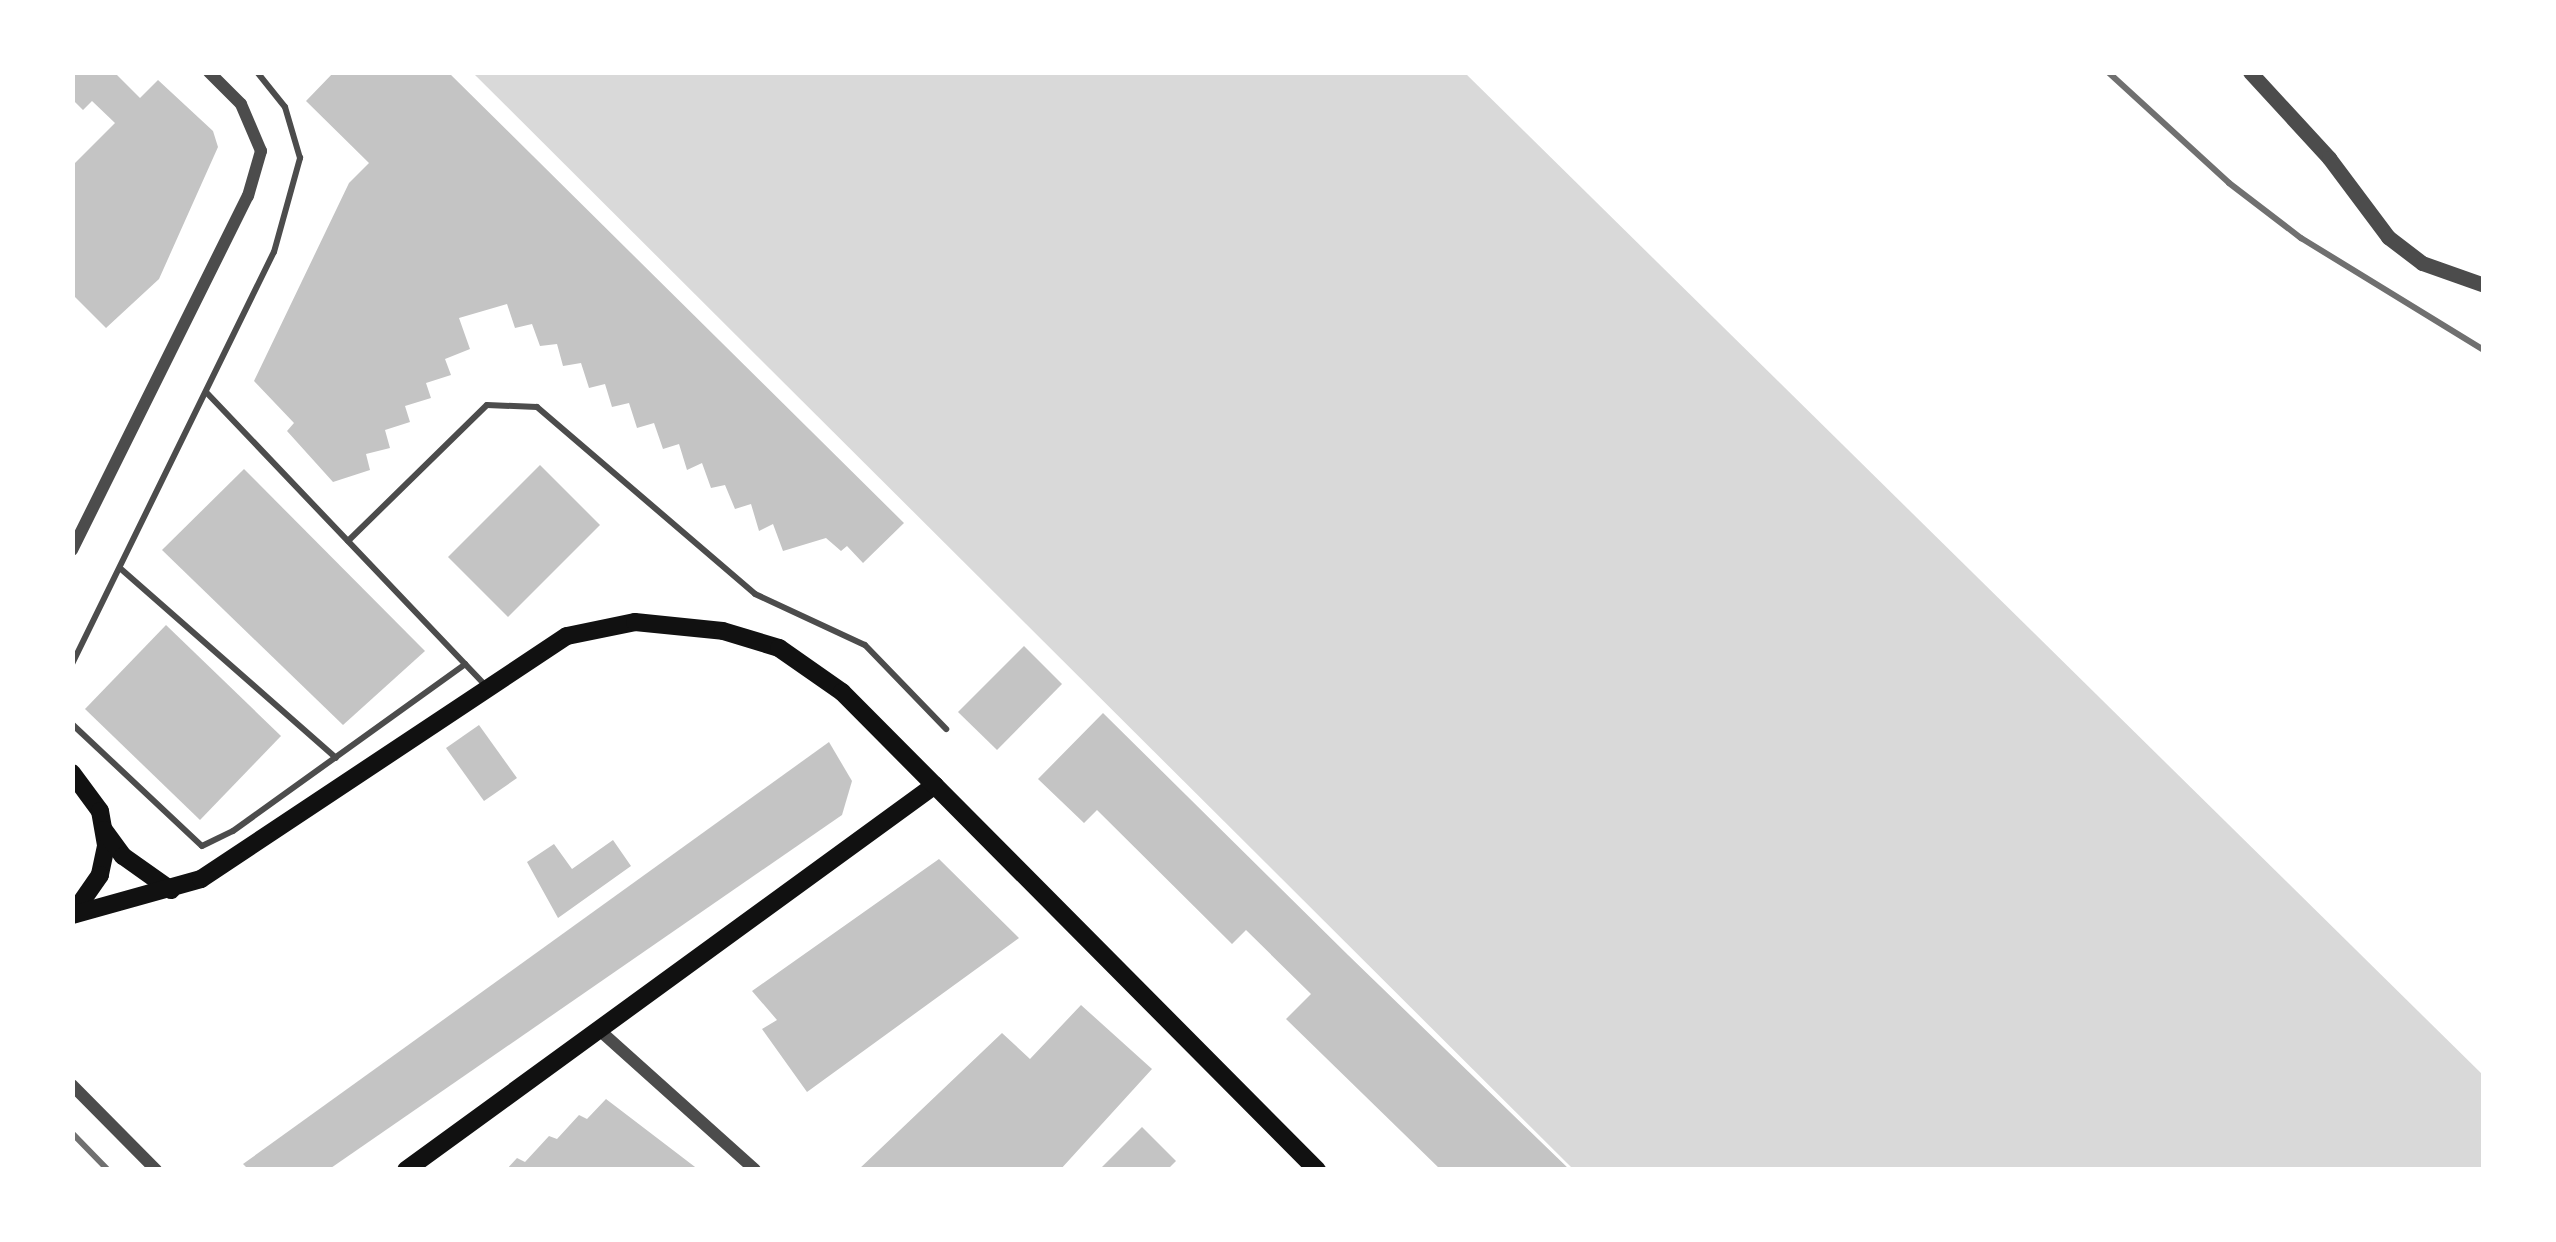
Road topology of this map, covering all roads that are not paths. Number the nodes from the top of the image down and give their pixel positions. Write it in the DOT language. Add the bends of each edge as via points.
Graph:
graph roads {
  1 [pos="209,72"];
  2 [pos="257,72"];
  3 [pos="2250,72"];
  4 [pos="2484,285"];
  5 [pos="206,392"];
  6 [pos="348,541"];
  7 [pos="72,550"];
  8 [pos="121,568"];
  9 [pos="72,664"];
  10 [pos="465,664"];
  11 [pos="488,687"];
  12 [pos="72,724"];
  13 [pos="946,729"];
  14 [pos="336,758"];
  15 [pos="72,773"];
  16 [pos="934,785"];
  17 [pos="104,830"];
  18 [pos="171,890"];
  19 [pos="72,914"];
  20 [pos="597,1028"];
  21 [pos="72,1085"];
  22 [pos="156,1170"];
  23 [pos="406,1170"];
  24 [pos="755,1170"];
  25 [pos="1317,1170"];
  1 -- 7 [label="street" via="241,104 261,151 248,196"];
  2 -- 5 [label="lane" via="285,107 301,158 274,252"];
  3 -- 4 [label="street" via="2388,237 2422,263"];
  5 -- 6 [label="lane"];
  5 -- 8 [label="lane"];
  6 -- 10 [label="lane"];
  6 -- 13 [label="lane" via="487,406 537,407 755,593 865,645"];
  8 -- 9 [label="lane"];
  8 -- 14 [label="lane"];
  10 -- 11 [label="lane"];
  10 -- 14 [label="lane"];
  11 -- 16 [label="main road" via="567,636 635,622 723,631 779,649 842,692"];
  11 -- 18 [label="main road" via="230,862"];
  12 -- 14 [label="lane" via="202,846"];
  15 -- 17 [label="main road"];
  16 -- 20 [label="main road"];
  16 -- 25 [label="main road"];
  17 -- 18 [label="main road" via="123,856"];
  17 -- 19 [label="main road" via="100,875"];
  18 -- 19 [label="main road"];
  20 -- 23 [label="main road"];
  20 -- 24 [label="street"];
  21 -- 22 [label="street"];
}
